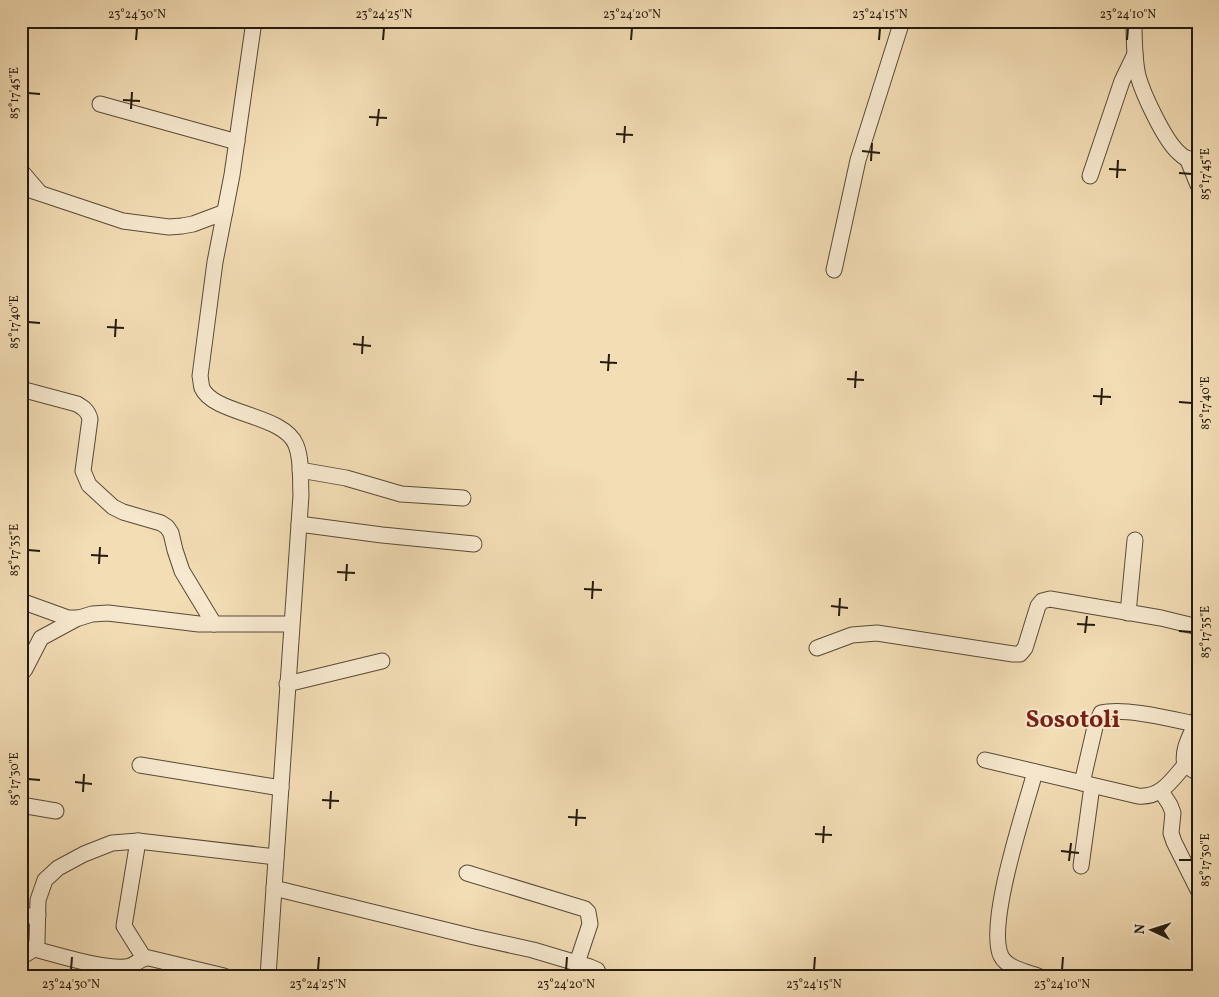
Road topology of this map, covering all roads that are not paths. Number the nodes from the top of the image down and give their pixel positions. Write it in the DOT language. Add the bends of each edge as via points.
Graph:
graph roads {
  1 [pos="254,21"];
  2 [pos="902,21"];
  3 [pos="1134,21"];
  4 [pos="1135,54"];
  5 [pos="100,104"];
  6 [pos="237,142"];
  7 [pos="1192,161"];
  8 [pos="21,171"];
  9 [pos="1090,176"];
  10 [pos="1198,185"];
  11 [pos="21,186"];
  12 [pos="39,192"];
  13 [pos="225,212"];
  14 [pos="834,270"];
  15 [pos="21,389"];
  16 [pos="300,470"];
  17 [pos="463,498"];
  18 [pos="299,524"];
  19 [pos="1135,540"];
  20 [pos="474,544"];
  21 [pos="21,601"];
  22 [pos="1128,613"];
  23 [pos="79,618"];
  24 [pos="214,624"];
  25 [pos="291,624"];
  26 [pos="1198,627"];
  27 [pos="817,648"];
  28 [pos="382,661"];
  29 [pos="21,674"];
  30 [pos="287,684"];
  31 [pos="1197,721"];
  32 [pos="985,760"];
  33 [pos="140,765"];
  34 [pos="1192,769"];
  35 [pos="1035,772"];
  36 [pos="1087,785"];
  37 [pos="280,788"];
  38 [pos="1161,791"];
  39 [pos="21,805"];
  40 [pos="56,811"];
  41 [pos="138,841"];
  42 [pos="276,857"];
  43 [pos="1081,866"];
  44 [pos="467,873"];
  45 [pos="274,888"];
  46 [pos="1198,890"];
  47 [pos="38,915"];
  48 [pos="21,916"];
  49 [pos="28,953"];
  50 [pos="144,958"];
  51 [pos="578,963"];
  52 [pos="224,976"];
  53 [pos="268,976"];
  54 [pos="600,976"];
  55 [pos="1038,976"];
  1 -- 6 [label="street"];
  2 -- 14 [label="street" via="858,160"];
  3 -- 4 [label="street"];
  4 -- 7 [label="street" via="1138,77 1153,111 1178,152"];
  4 -- 9 [label="street" via="1122,81"];
  5 -- 6 [label="street"];
  6 -- 13 [label="street"];
  7 -- 10 [label="street"];
  8 -- 12 [label="street"];
  11 -- 12 [label="street"];
  12 -- 13 [label="street" via="118,220 169,227 193,224"];
  13 -- 16 [label="street" via="200,376 202,388 211,398 278,427 289,435 296,444"];
  15 -- 24 [label="street" via="76,404 88,413 90,419 83,471 89,485 122,512 167,527 182,572"];
  16 -- 17 [label="street" via="346,478 401,494"];
  16 -- 18 [label="street"];
  18 -- 20 [label="street"];
  18 -- 25 [label="street"];
  19 -- 22 [label="street"];
  21 -- 23 [label="street" via="61,616"];
  22 -- 26 [label="street"];
  22 -- 27 [label="street" via="1050,599 1042,601 1020,654 876,633 852,635"];
  23 -- 24 [label="street" via="108,613 177,623"];
  23 -- 29 [label="street" via="40,638"];
  24 -- 25 [label="street"];
  25 -- 30 [label="street"];
  28 -- 30 [label="street"];
  30 -- 37 [label="street"];
  31 -- 34 [label="street" via="1183,759"];
  31 -- 36 [label="street" via="1124,712 1101,713"];
  32 -- 35 [label="street"];
  33 -- 37 [label="street"];
  34 -- 38 [label="street"];
  35 -- 36 [label="street"];
  35 -- 55 [label="street" via="1003,888 998,939 1006,962"];
  36 -- 38 [label="street" via="1148,797"];
  36 -- 43 [label="street"];
  37 -- 42 [label="street"];
  38 -- 46 [label="street" via="1173,813 1171,833 1174,842"];
  39 -- 40 [label="street"];
  41 -- 42 [label="street"];
  41 -- 47 [label="street" via="112,843 58,868 45,880 38,900"];
  41 -- 50 [label="street" via="124,926"];
  42 -- 45 [label="street"];
  44 -- 51 [label="street" via="585,909 590,924"];
  45 -- 51 [label="street"];
  45 -- 53 [label="street"];
  47 -- 48 [label="street"];
  47 -- 49 [label="street" via="38,934"];
  49 -- 50 [label="street" via="108,966 131,966"];
  50 -- 52 [label="street"];
  51 -- 54 [label="street" via="597,970"];
}
